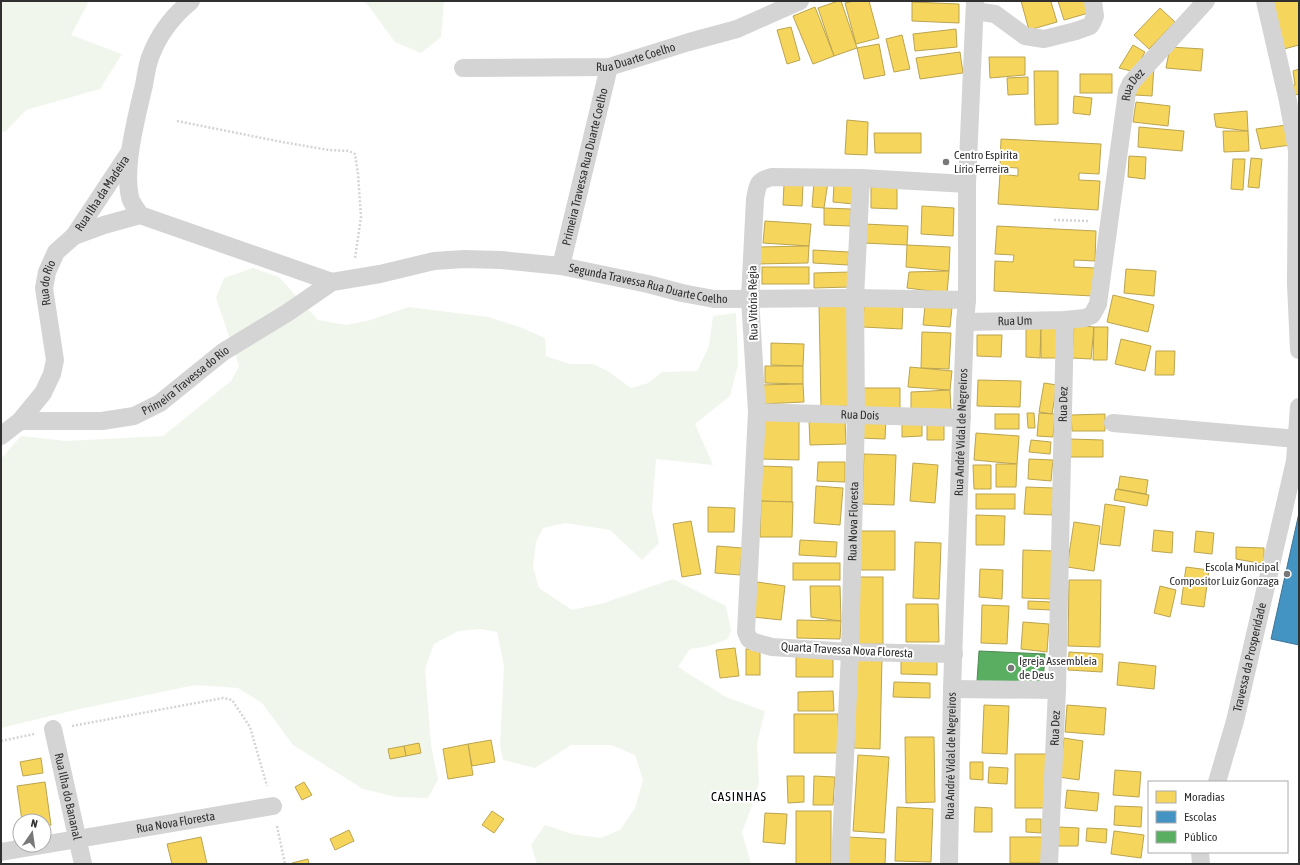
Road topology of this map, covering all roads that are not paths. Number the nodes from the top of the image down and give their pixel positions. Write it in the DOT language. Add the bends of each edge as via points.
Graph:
graph roads {
  1 [pos="191,1"];
  2 [pos="800,1"];
  3 [pos="1206,1"];
  4 [pos="1265,1"];
  5 [pos="1098,3"];
  6 [pos="975,6"];
  7 [pos="609,67"];
  8 [pos="463,68"];
  9 [pos="130,151"];
  10 [pos="862,178"];
  11 [pos="966,184"];
  12 [pos="140,215"];
  13 [pos="74,236"];
  14 [pos="561,266"];
  15 [pos="332,282"];
  16 [pos="750,298"];
  17 [pos="855,298"];
  18 [pos="967,300"];
  19 [pos="1065,320"];
  20 [pos="965,322"];
  21 [pos="1299,350"];
  22 [pos="1299,407"];
  23 [pos="757,412"];
  24 [pos="856,415"];
  25 [pos="962,418"];
  26 [pos="20,421"];
  27 [pos="1113,423"];
  28 [pos="1,436"];
  29 [pos="1297,439"];
  30 [pos="1297,462"];
  31 [pos="746,632"];
  32 [pos="850,652"];
  33 [pos="954,654"];
  34 [pos="952,689"];
  35 [pos="1057,690"];
  36 [pos="53,729"];
  37 [pos="1217,781"];
  38 [pos="273,806"];
  39 [pos="78,840"];
  40 [pos="1,852"];
  41 [pos="1200,853"];
  42 [pos="83,864"];
  43 [pos="840,864"];
  44 [pos="949,864"];
  45 [pos="1049,864"];
  46 [pos="1201,864"];
  1 -- 9 [label="street" via="168,24 151,55"];
  2 -- 7 [label="street, Rua Duarte Coelho" via="737,29"];
  3 -- 19 [label="street, Rua Dez" via="1131,83 1127,92 1098,304 1092,315 1086,318"];
  4 -- 21 [label="street" via="1297,150 1296,284"];
  5 -- 6 [label="street" via="1090,26 1044,39 1025,36 995,14"];
  6 -- 11 [label="street, Rua André Vidal de Negreiros"];
  7 -- 8 [label="street, Rua Duarte Coelho"];
  7 -- 14 [label="street, Primeira Travessa Rua Duarte Coelho"];
  9 -- 12 [label="street" via="130,198"];
  9 -- 13 [label="street, Rua Ilha da Madeira"];
  10 -- 11 [label="street, Rua Vitória Régia"];
  10 -- 16 [label="street, Rua Vitória Régia" via="772,177 762,180 755,199"];
  10 -- 17 [label="street, Rua Nova Floresta"];
  11 -- 18 [label="street, Rua André Vidal de Negreiros"];
  12 -- 13 [label="street, Rua do Rio"];
  12 -- 15 [label="street"];
  13 -- 26 [label="street, Rua do Rio" via="56,252 47,272 44,288 55,360 52,374 43,393"];
  14 -- 15 [label="street, Segunda Travessa Rua Duarte Coelho" via="501,260 434,261"];
  14 -- 16 [label="street, Segunda Travessa Rua Duarte Coelho" via="714,299"];
  15 -- 26 [label="street, Primeira Travessa do Rio" via="222,352 160,404 134,416 102,421"];
  16 -- 17 [label="street, Segunda Travessa Rua Duarte Coelho"];
  16 -- 23 [label="street, Rua Vitória Régia"];
  17 -- 18 [label="street, Segunda Travessa Rua Duarte Coelho"];
  17 -- 24 [label="street, Rua Nova Floresta"];
  18 -- 20 [label="street, Rua André Vidal de Negreiros"];
  19 -- 20 [label="street, Rua Um"];
  19 -- 35 [label="street, Rua Dez"];
  20 -- 25 [label="street, Rua André Vidal de Negreiros"];
  22 -- 29 [label="street, Travessa da Prosperidade"];
  23 -- 24 [label="street, Rua Dois"];
  23 -- 31 [label="street, Rua Vitória Régia"];
  24 -- 25 [label="street, Rua Dois"];
  24 -- 32 [label="street, Rua Nova Floresta"];
  25 -- 33 [label="street, Rua André Vidal de Negreiros"];
  26 -- 28 [label="street"];
  27 -- 29 [label="street"];
  29 -- 30 [label="street, Travessa da Prosperidade"];
  30 -- 37 [label="street, Travessa da Prosperidade" via="1235,721"];
  31 -- 32 [label="street, Quarta Travessa Nova Floresta" via="754,642 768,646"];
  32 -- 33 [label="street, Quarta Travessa Nova Floresta"];
  32 -- 43 [label="street, Rua Nova Floresta"];
  33 -- 34 [label="street, Rua André Vidal de Negreiros"];
  34 -- 35 [label="street"];
  34 -- 44 [label="street, Rua André Vidal de Negreiros"];
  35 -- 45 [label="street, Rua Dez"];
  36 -- 39 [label="street, Rua Ilha do Bananal"];
  38 -- 39 [label="street, Rua Nova Floresta"];
  39 -- 40 [label="street, Rua Nova Floresta"];
  39 -- 42 [label="street, Rua Ilha do Bananal"];
  41 -- 46 [label="street"];
}
